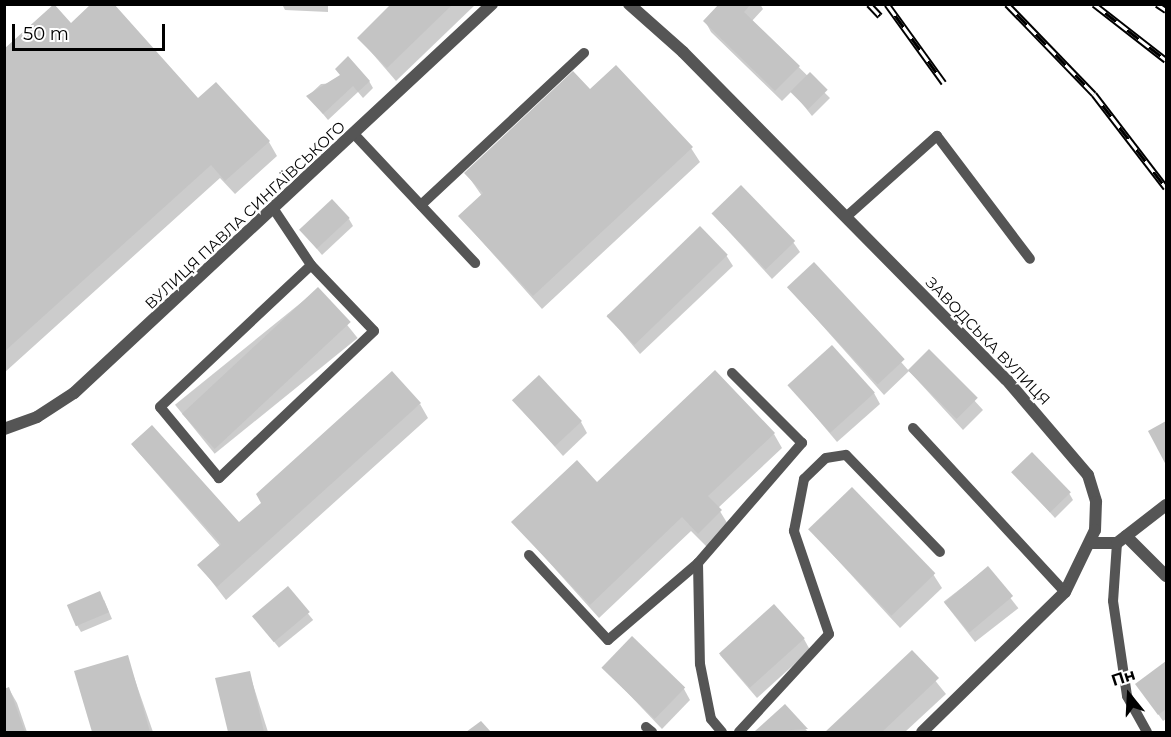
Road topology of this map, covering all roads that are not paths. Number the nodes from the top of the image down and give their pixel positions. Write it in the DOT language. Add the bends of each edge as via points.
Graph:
graph roads {
  1 [pos="492,4"];
  2 [pos="628,4"];
  3 [pos="585,53"];
  4 [pos="354,134"];
  5 [pos="421,205"];
  6 [pos="275,211"];
  7 [pos="846,218"];
  8 [pos="1030,259"];
  9 [pos="475,263"];
  10 [pos="310,265"];
  11 [pos="732,373"];
  12 [pos="914,428"];
  13 [pos="4,429"];
  14 [pos="1167,505"];
  15 [pos="1121,539"];
  16 [pos="1091,543"];
  17 [pos="940,552"];
  18 [pos="529,555"];
  19 [pos="698,562"];
  20 [pos="1167,576"];
  21 [pos="1065,592"];
  22 [pos="722,732"];
  23 [pos="740,732"];
  24 [pos="922,732"];
  25 [pos="1148,732"];
  1 -- 4 [label="street, ВУЛИЦЯ ПАВЛА СИНГАЇВСЬКОГО"];
  2 -- 7 [label="street, ЗАВОДСЬКА ВУЛИЦЯ"];
  3 -- 5 [label="lane"];
  4 -- 5 [label="lane"];
  4 -- 6 [label="street, ВУЛИЦЯ ПАВЛА СИНГАЇВСЬКОГО"];
  5 -- 9 [label="lane"];
  6 -- 10 [label="lane"];
  6 -- 13 [label="street, ВУЛИЦЯ ПАВЛА СИНГАЇВСЬКОГО" via="75,393 37,417"];
  7 -- 8 [label="lane" via="937,136"];
  7 -- 16 [label="street, ЗАВОДСЬКА ВУЛИЦЯ" via="1081,464 1096,502"];
  10 -- 10 [label="lane" via="374,331 219,478 160,407"];
  11 -- 19 [label="lane" via="802,443"];
  12 -- 21 [label="lane"];
  14 -- 15 [label="street"];
  15 -- 16 [label="street"];
  15 -- 20 [label="street"];
  15 -- 25 [label="lane" via="1113,601 1127,696"];
  16 -- 21 [label="street, ЗАВОДСЬКА ВУЛИЦЯ"];
  17 -- 23 [label="lane" via="846,455 826,458 804,480 794,531 829,634"];
  18 -- 19 [label="lane" via="608,640"];
  19 -- 22 [label="lane" via="700,664 711,719"];
  21 -- 24 [label="street, ЗАВОДСЬКА ВУЛИЦЯ"];
}
